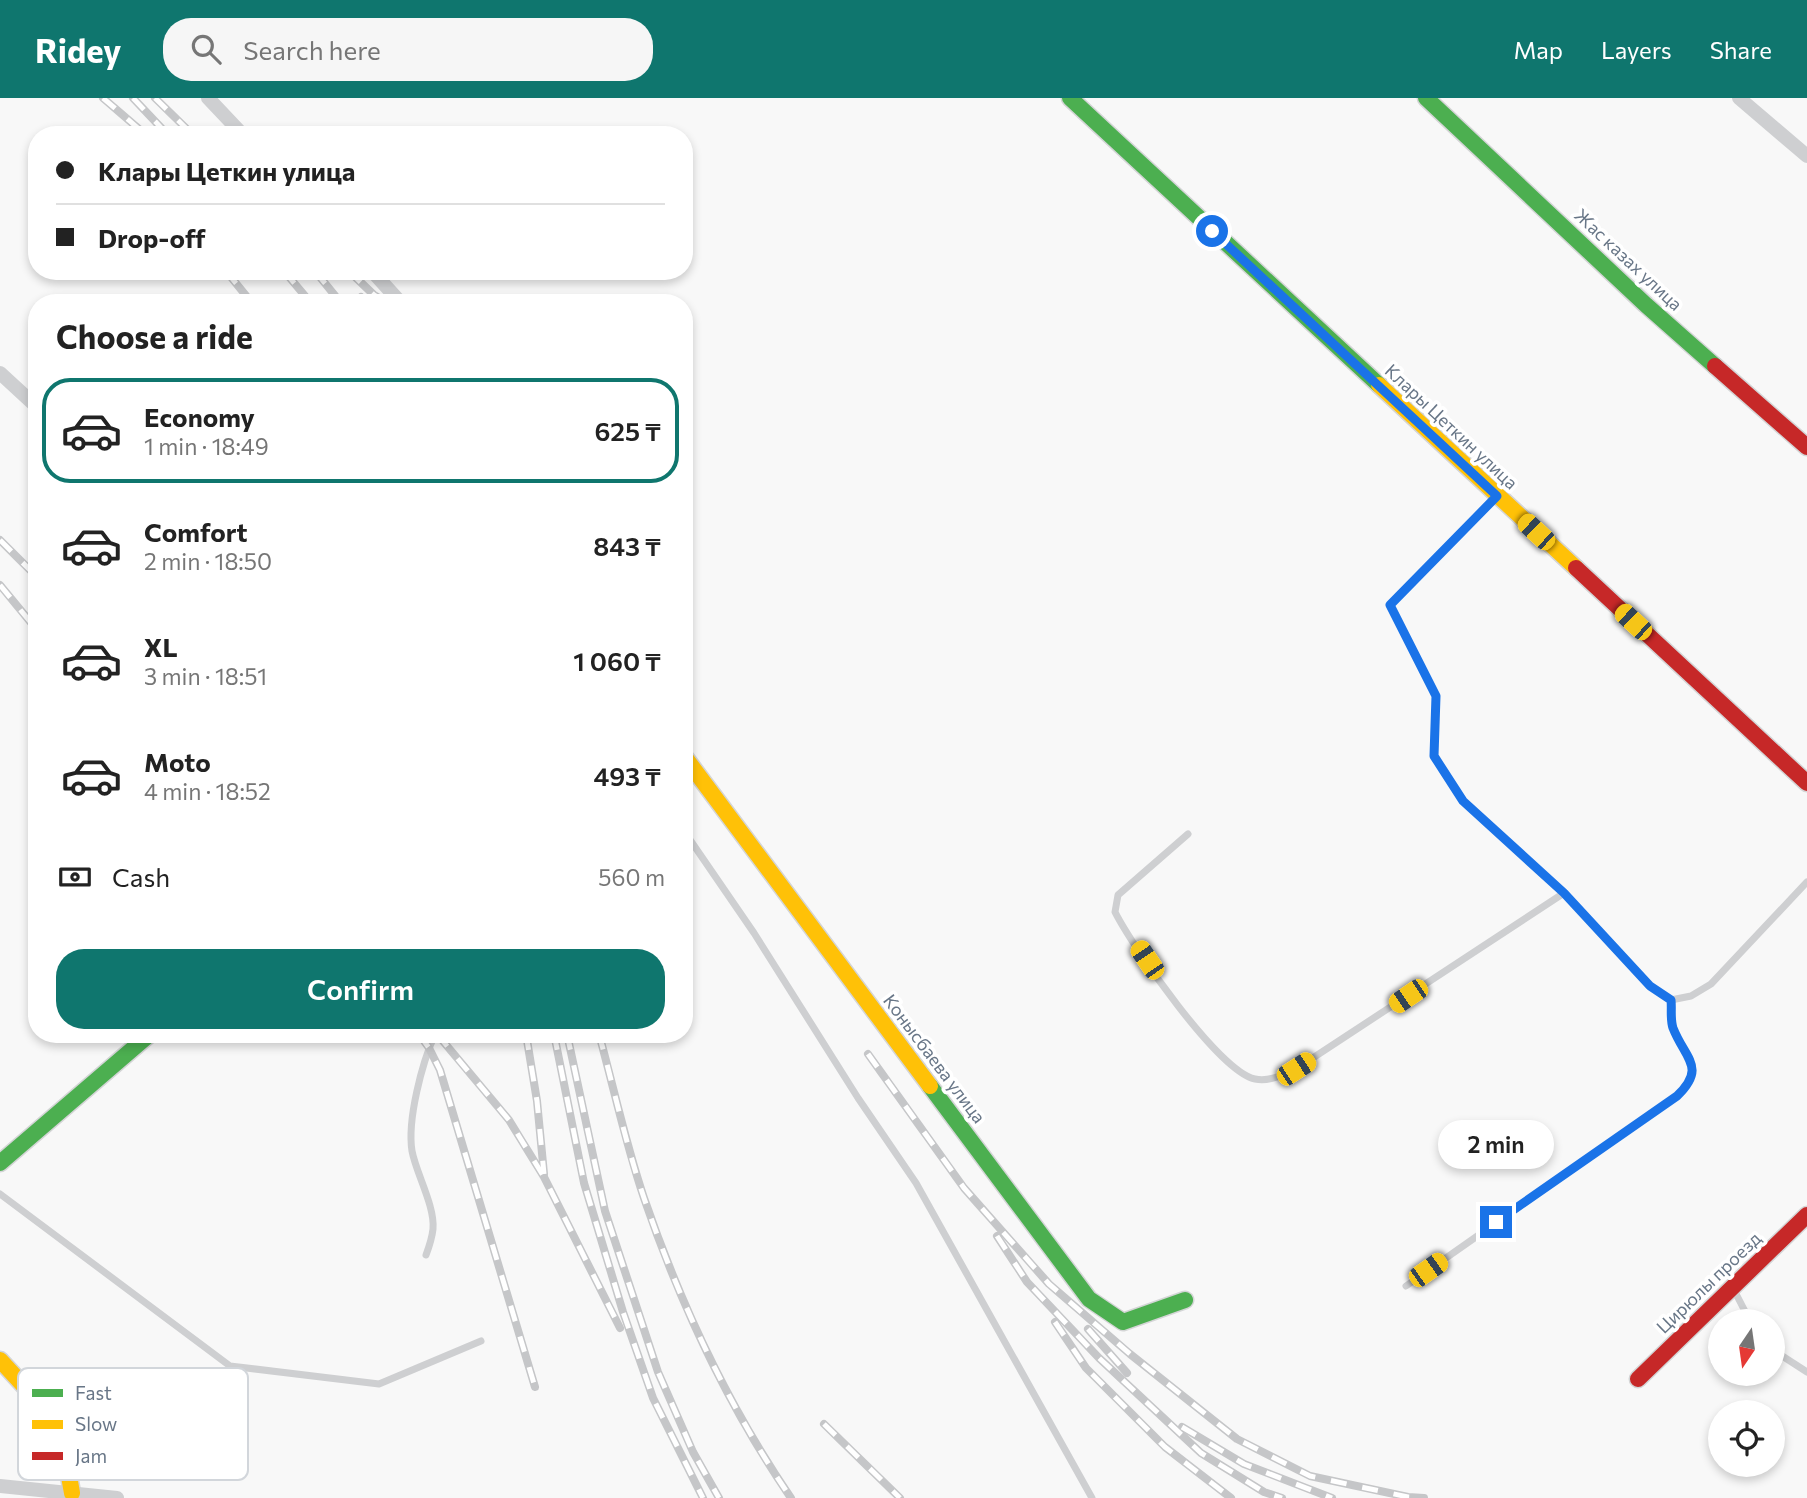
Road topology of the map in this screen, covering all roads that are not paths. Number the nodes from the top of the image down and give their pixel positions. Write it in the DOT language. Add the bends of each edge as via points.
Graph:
graph roads {
  1 [pos="208,98"];
  2 [pos="1070,98"];
  3 [pos="1426,98"];
  4 [pos="1739,98"];
  5 [pos="234,126"];
  6 [pos="1807,156"];
  7 [pos="380,280"];
  8 [pos="393,294"];
  9 [pos="0,373"];
  10 [pos="28,399"];
  11 [pos="1807,447"];
  12 [pos="1497,496"];
  13 [pos="693,768"];
  14 [pos="1807,783"];
  15 [pos="1188,834"];
  16 [pos="693,844"];
  17 [pos="1807,882"];
  18 [pos="1564,893"];
  19 [pos="1671,1000"];
  20 [pos="140,1043"];
  21 [pos="432,1043"];
  22 [pos="0,1163"];
  23 [pos="0,1194"];
  24 [pos="1807,1215"];
  25 [pos="426,1255"];
  26 [pos="1406,1286"];
  27 [pos="1733,1287"];
  28 [pos="1185,1300"];
  29 [pos="1744,1309"];
  30 [pos="481,1341"];
  31 [pos="1785,1358"];
  32 [pos="0,1360"];
  33 [pos="247,1368"];
  34 [pos="248,1368"];
  35 [pos="1807,1372"];
  36 [pos="1638,1379"];
  37 [pos="18,1380"];
  38 [pos="70,1480"];
  39 [pos="0,1486"];
  40 [pos="72,1493"];
  41 [pos="117,1498"];
  42 [pos="1092,1498"];
  1 -- 5 [label="street"];
  2 -- 12 [label="street, Клары Цеткин улица"];
  3 -- 11 [label="street, Жас казах улица" via="1646,305"];
  4 -- 6 [label="street"];
  7 -- 8 [label="street"];
  9 -- 10 [label="street"];
  12 -- 14 [label="street, Клары Цеткин улица"];
  12 -- 18 [label="lane" via="1390,605 1436,696 1434,756 1463,801"];
  13 -- 28 [label="street, Конысбаева улица" via="1088,1299 1123,1322"];
  15 -- 18 [label="lane" via="1118,895 1115,912 1186,1017 1232,1066 1253,1079 1273,1079 1296,1069"];
  16 -- 42 [label="lane" via="916,1183"];
  17 -- 19 [label="lane" via="1711,984 1691,996"];
  18 -- 19 [label="lane" via="1650,986"];
  19 -- 26 [label="lane" via="1672,1025 1693,1069 1690,1084"];
  20 -- 22 [label="street"];
  21 -- 25 [label="lane" via="413,1112 412,1150 433,1227"];
  23 -- 33 [label="lane" via="230,1366"];
  24 -- 27 [label="street, Цирюлы проезд"];
  27 -- 29 [label="lane"];
  27 -- 36 [label="street, Цирюлы проезд"];
  30 -- 34 [label="lane" via="379,1384"];
  31 -- 35 [label="lane"];
  32 -- 37 [label="street"];
  38 -- 40 [label="street"];
  39 -- 40 [label="street"];
  40 -- 41 [label="street"];
}
